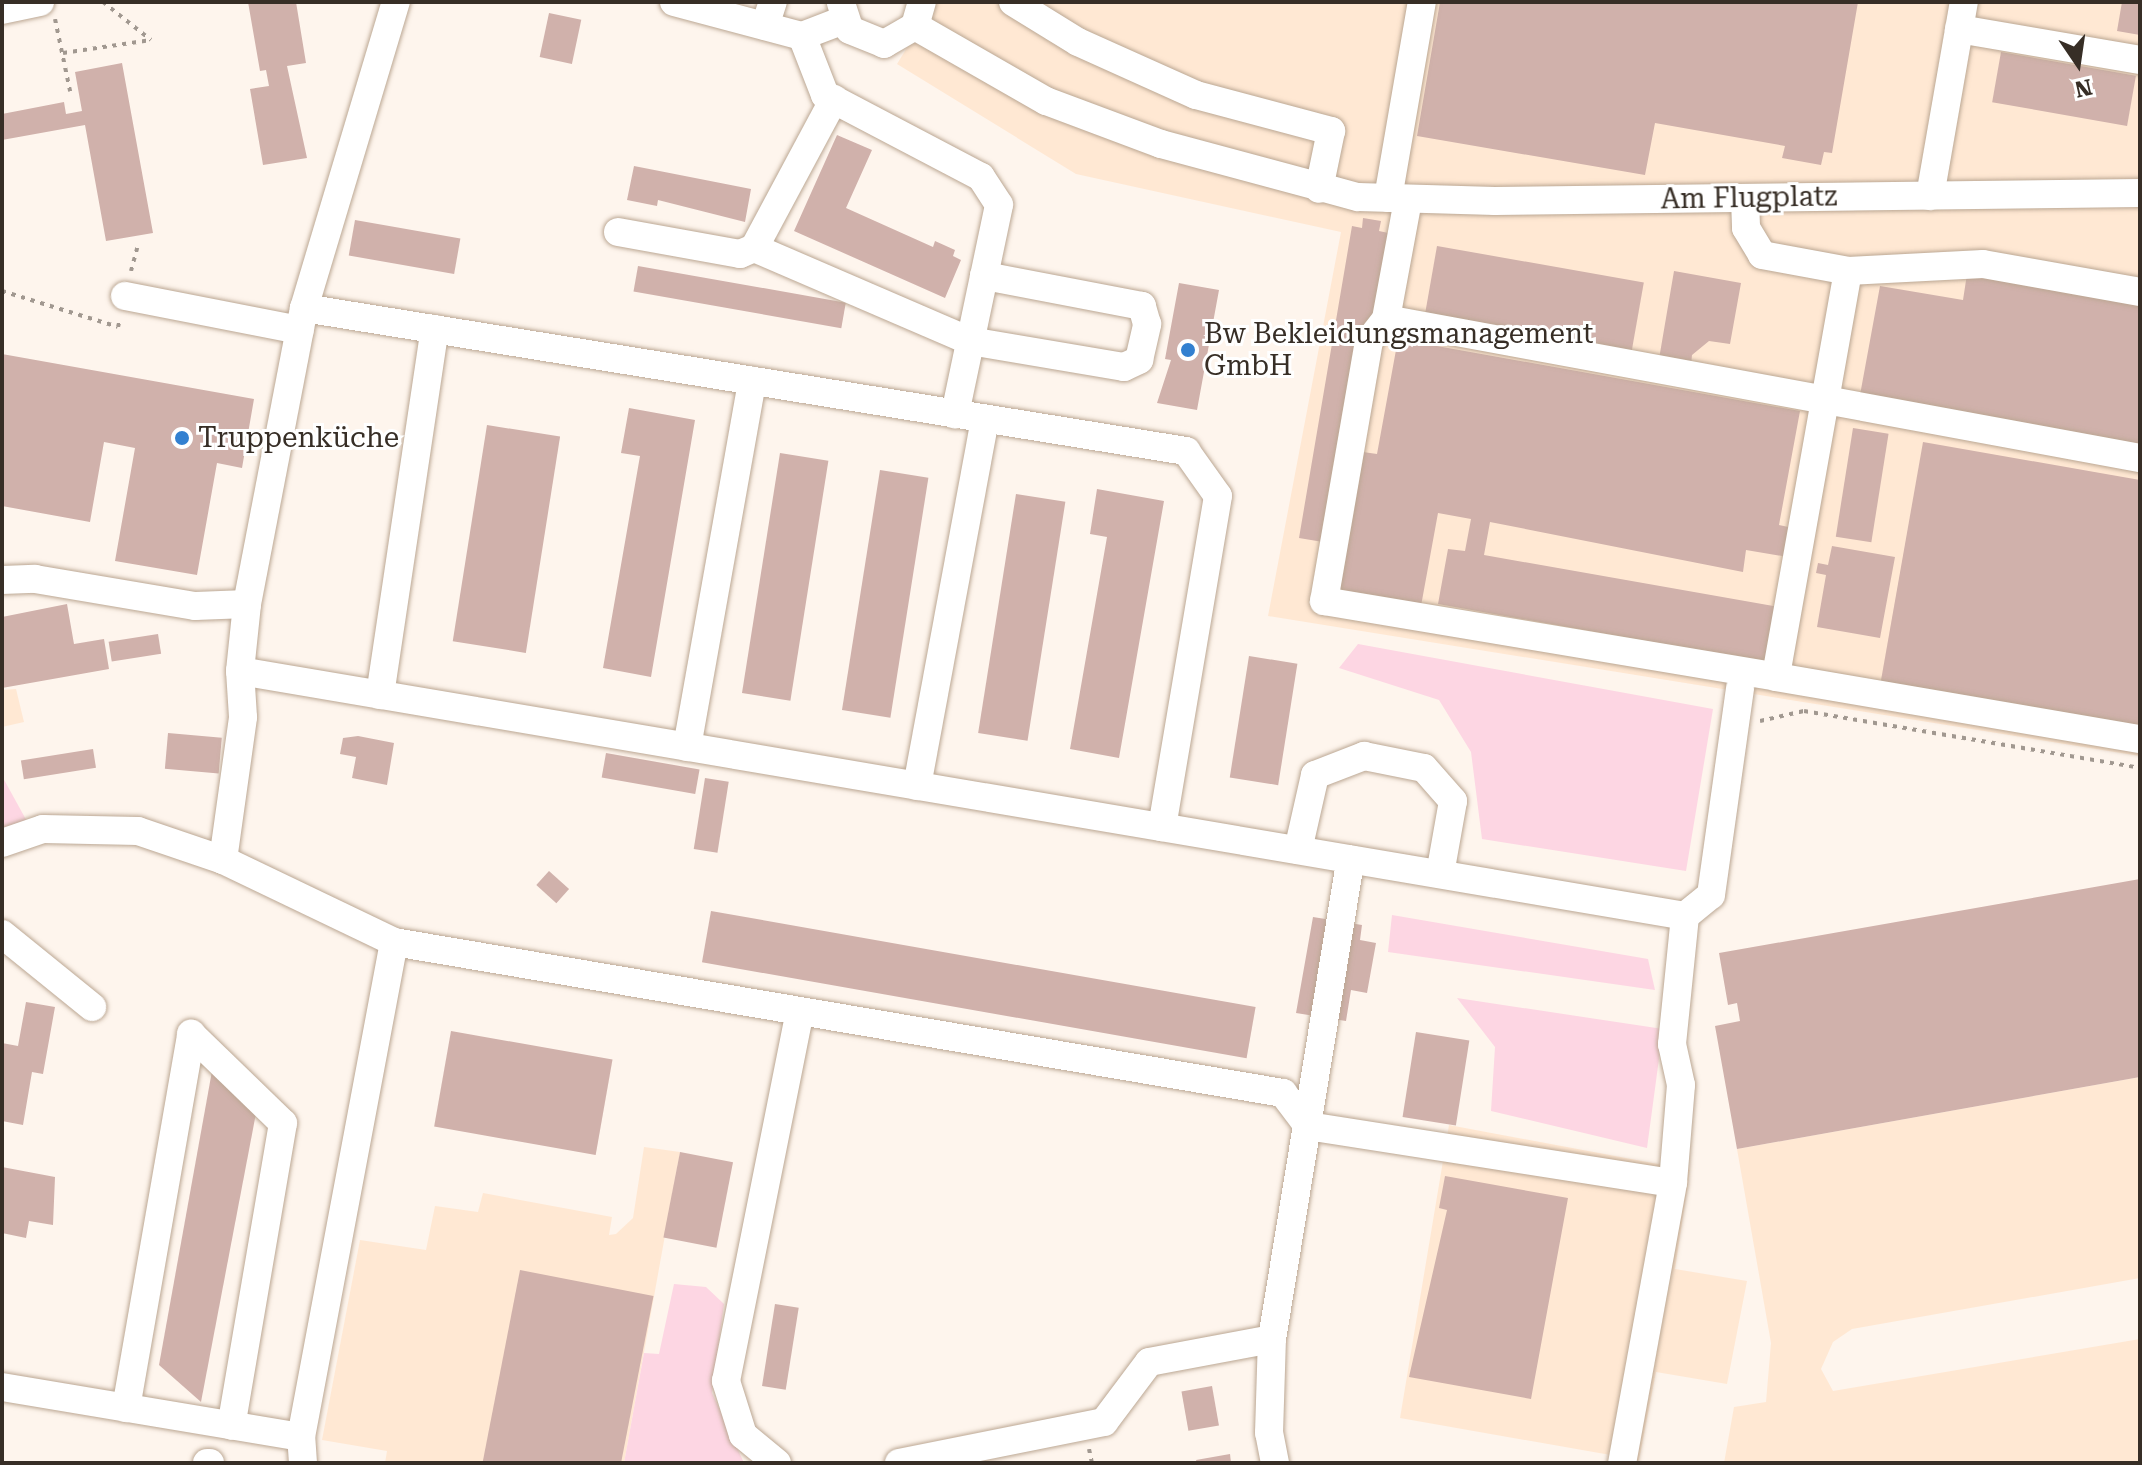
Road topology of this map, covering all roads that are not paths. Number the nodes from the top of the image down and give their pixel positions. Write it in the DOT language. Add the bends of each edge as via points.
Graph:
graph roads {
  1 [pos="396,2"];
  2 [pos="1013,2"];
  3 [pos="1422,2"];
  4 [pos="679,3"];
  5 [pos="726,7"];
  6 [pos="47,8"];
  7 [pos="2,10"];
  8 [pos="842,11"];
  9 [pos="769,14"];
  10 [pos="919,14"];
  11 [pos="1962,15"];
  12 [pos="802,36"];
  13 [pos="2140,60"];
  14 [pos="834,99"];
  15 [pos="1319,189"];
  16 [pos="2140,193"];
  17 [pos="1930,196"];
  18 [pos="1745,198"];
  19 [pos="1398,199"];
  20 [pos="618,232"];
  21 [pos="754,248"];
  22 [pos="1848,271"];
  23 [pos="984,276"];
  24 [pos="2140,292"];
  25 [pos="125,296"];
  26 [pos="302,319"];
  27 [pos="1386,319"];
  28 [pos="435,329"];
  29 [pos="970,341"];
  30 [pos="752,381"];
  31 [pos="1825,400"];
  32 [pos="955,414"];
  33 [pos="985,419"];
  34 [pos="2140,458"];
  35 [pos="2,580"];
  36 [pos="247,604"];
  37 [pos="240,671"];
  38 [pos="1776,677"];
  39 [pos="1740,688"];
  40 [pos="380,695"];
  41 [pos="2140,739"];
  42 [pos="687,747"];
  43 [pos="917,786"];
  44 [pos="1162,827"];
  45 [pos="2,843"];
  46 [pos="1298,850"];
  47 [pos="1351,859"];
  48 [pos="223,860"];
  49 [pos="1440,874"];
  50 [pos="1685,916"];
  51 [pos="2,934"];
  52 [pos="394,942"];
  53 [pos="92,1007"];
  54 [pos="799,1015"];
  55 [pos="1308,1126"];
  56 [pos="1673,1183"];
  57 [pos="1272,1339"];
  58 [pos="2,1387"];
  59 [pos="126,1408"];
  60 [pos="231,1426"];
  61 [pos="302,1450"];
  62 [pos="777,1463"];
  63 [pos="899,1463"];
  64 [pos="1275,1463"];
  65 [pos="1622,1463"];
  1 -- 26 [label="street"];
  2 -- 15 [label="street" via="1078,42 1196,95 1331,131"];
  3 -- 19 [label="street"];
  4 -- 5 [label="street"];
  5 -- 9 [label="street"];
  6 -- 7 [label="street"];
  8 -- 10 [label="street" via="860,38 884,44"];
  8 -- 12 [label="street"];
  9 -- 12 [label="street"];
  10 -- 15 [label="street, Am Flugplatz" via="1046,101 1161,144"];
  11 -- 13 [label="street"];
  11 -- 17 [label="street"];
  12 -- 14 [label="street" via="825,95"];
  14 -- 21 [label="street"];
  14 -- 23 [label="street" via="981,177 999,205"];
  15 -- 19 [label="street, Am Flugplatz"];
  16 -- 17 [label="street, Am Flugplatz"];
  17 -- 18 [label="street, Am Flugplatz"];
  18 -- 19 [label="street, Am Flugplatz"];
  18 -- 22 [label="street" via="1746,228 1762,255"];
  19 -- 27 [label="street"];
  20 -- 21 [label="street" via="740,254"];
  21 -- 29 [label="street"];
  22 -- 24 [label="street" via="1983,264"];
  22 -- 31 [label="street"];
  23 -- 29 [label="street"];
  23 -- 29 [label="street" via="1142,306 1147,324 1139,360 1124,367"];
  25 -- 26 [label="street"];
  26 -- 28 [label="street"];
  26 -- 36 [label="street"];
  27 -- 31 [label="street"];
  27 -- 38 [label="street" via="1369,341 1324,601"];
  28 -- 30 [label="street"];
  28 -- 40 [label="street"];
  29 -- 32 [label="street"];
  30 -- 32 [label="street"];
  30 -- 42 [label="street"];
  31 -- 34 [label="street"];
  31 -- 38 [label="street"];
  32 -- 33 [label="street"];
  33 -- 43 [label="street"];
  33 -- 44 [label="street" via="1186,451 1218,496"];
  35 -- 36 [label="street" via="35,579 195,606"];
  36 -- 37 [label="street"];
  37 -- 40 [label="street"];
  37 -- 48 [label="street" via="243,717"];
  38 -- 41 [label="street"];
  39 -- 50 [label="street" via="1711,895"];
  40 -- 42 [label="street"];
  42 -- 43 [label="street"];
  43 -- 44 [label="street"];
  44 -- 46 [label="street"];
  45 -- 48 [label="street" via="43,829 138,831"];
  46 -- 47 [label="street"];
  46 -- 49 [label="street" via="1315,775 1364,756 1424,768 1453,801"];
  47 -- 49 [label="street"];
  47 -- 55 [label="street"];
  48 -- 52 [label="street"];
  49 -- 50 [label="street"];
  50 -- 56 [label="street" via="1672,1044 1681,1085"];
  51 -- 53 [label="street"];
  52 -- 54 [label="street"];
  52 -- 61 [label="street"];
  54 -- 55 [label="street" via="1283,1093"];
  54 -- 62 [label="street" via="726,1381 743,1435"];
  55 -- 56 [label="street"];
  55 -- 57 [label="street"];
  56 -- 65 [label="street"];
  57 -- 63 [label="street" via="1149,1362 1104,1422"];
  57 -- 64 [label="street" via="1269,1433"];
  58 -- 59 [label="street"];
  59 -- 60 [label="street"];
  59 -- 60 [label="street" via="191,1034 283,1123"];
  60 -- 61 [label="street"];
}
